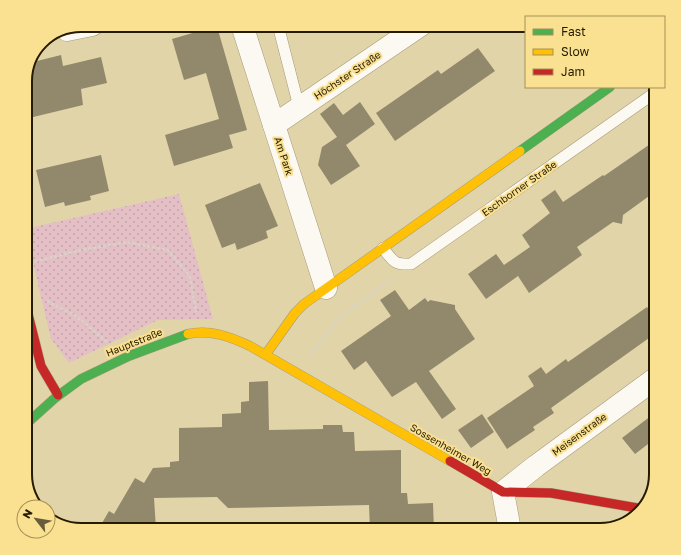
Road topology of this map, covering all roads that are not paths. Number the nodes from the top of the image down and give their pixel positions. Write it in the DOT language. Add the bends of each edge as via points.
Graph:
graph roads {
  1 [pos="244,32"];
  2 [pos="280,32"];
  3 [pos="411,32"];
  4 [pos="609,88"];
  5 [pos="649,97"];
  6 [pos="299,107"];
  7 [pos="274,125"];
  8 [pos="383,248"];
  9 [pos="326,288"];
  10 [pos="32,330"];
  11 [pos="266,354"];
  12 [pos="649,383"];
  13 [pos="58,395"];
  14 [pos="32,419"];
  15 [pos="504,492"];
  16 [pos="635,508"];
  17 [pos="509,523"];
  1 -- 7 [label="street, Am Park"];
  2 -- 6 [label="lane"];
  3 -- 6 [label="street, Höchster Straße"];
  4 -- 8 [label="street"];
  5 -- 8 [label="lane, Eschborner Straße" via="411,264 396,263"];
  6 -- 7 [label="street, Höchster Straße"];
  7 -- 9 [label="street, Am Park"];
  8 -- 9 [label="street"];
  9 -- 11 [label="street" via="295,313"];
  10 -- 13 [label="street" via="41,366"];
  11 -- 13 [label="street, Hauptstraße" via="233,337 199,332 180,336 125,357 91,373"];
  11 -- 15 [label="street, Sossenheimer Weg"];
  12 -- 15 [label="street, Meisenstraße"];
  13 -- 14 [label="street, Hauptstraße"];
  15 -- 16 [label="street, Sossenheimer Weg" via="551,493"];
  15 -- 17 [label="street"];
}
